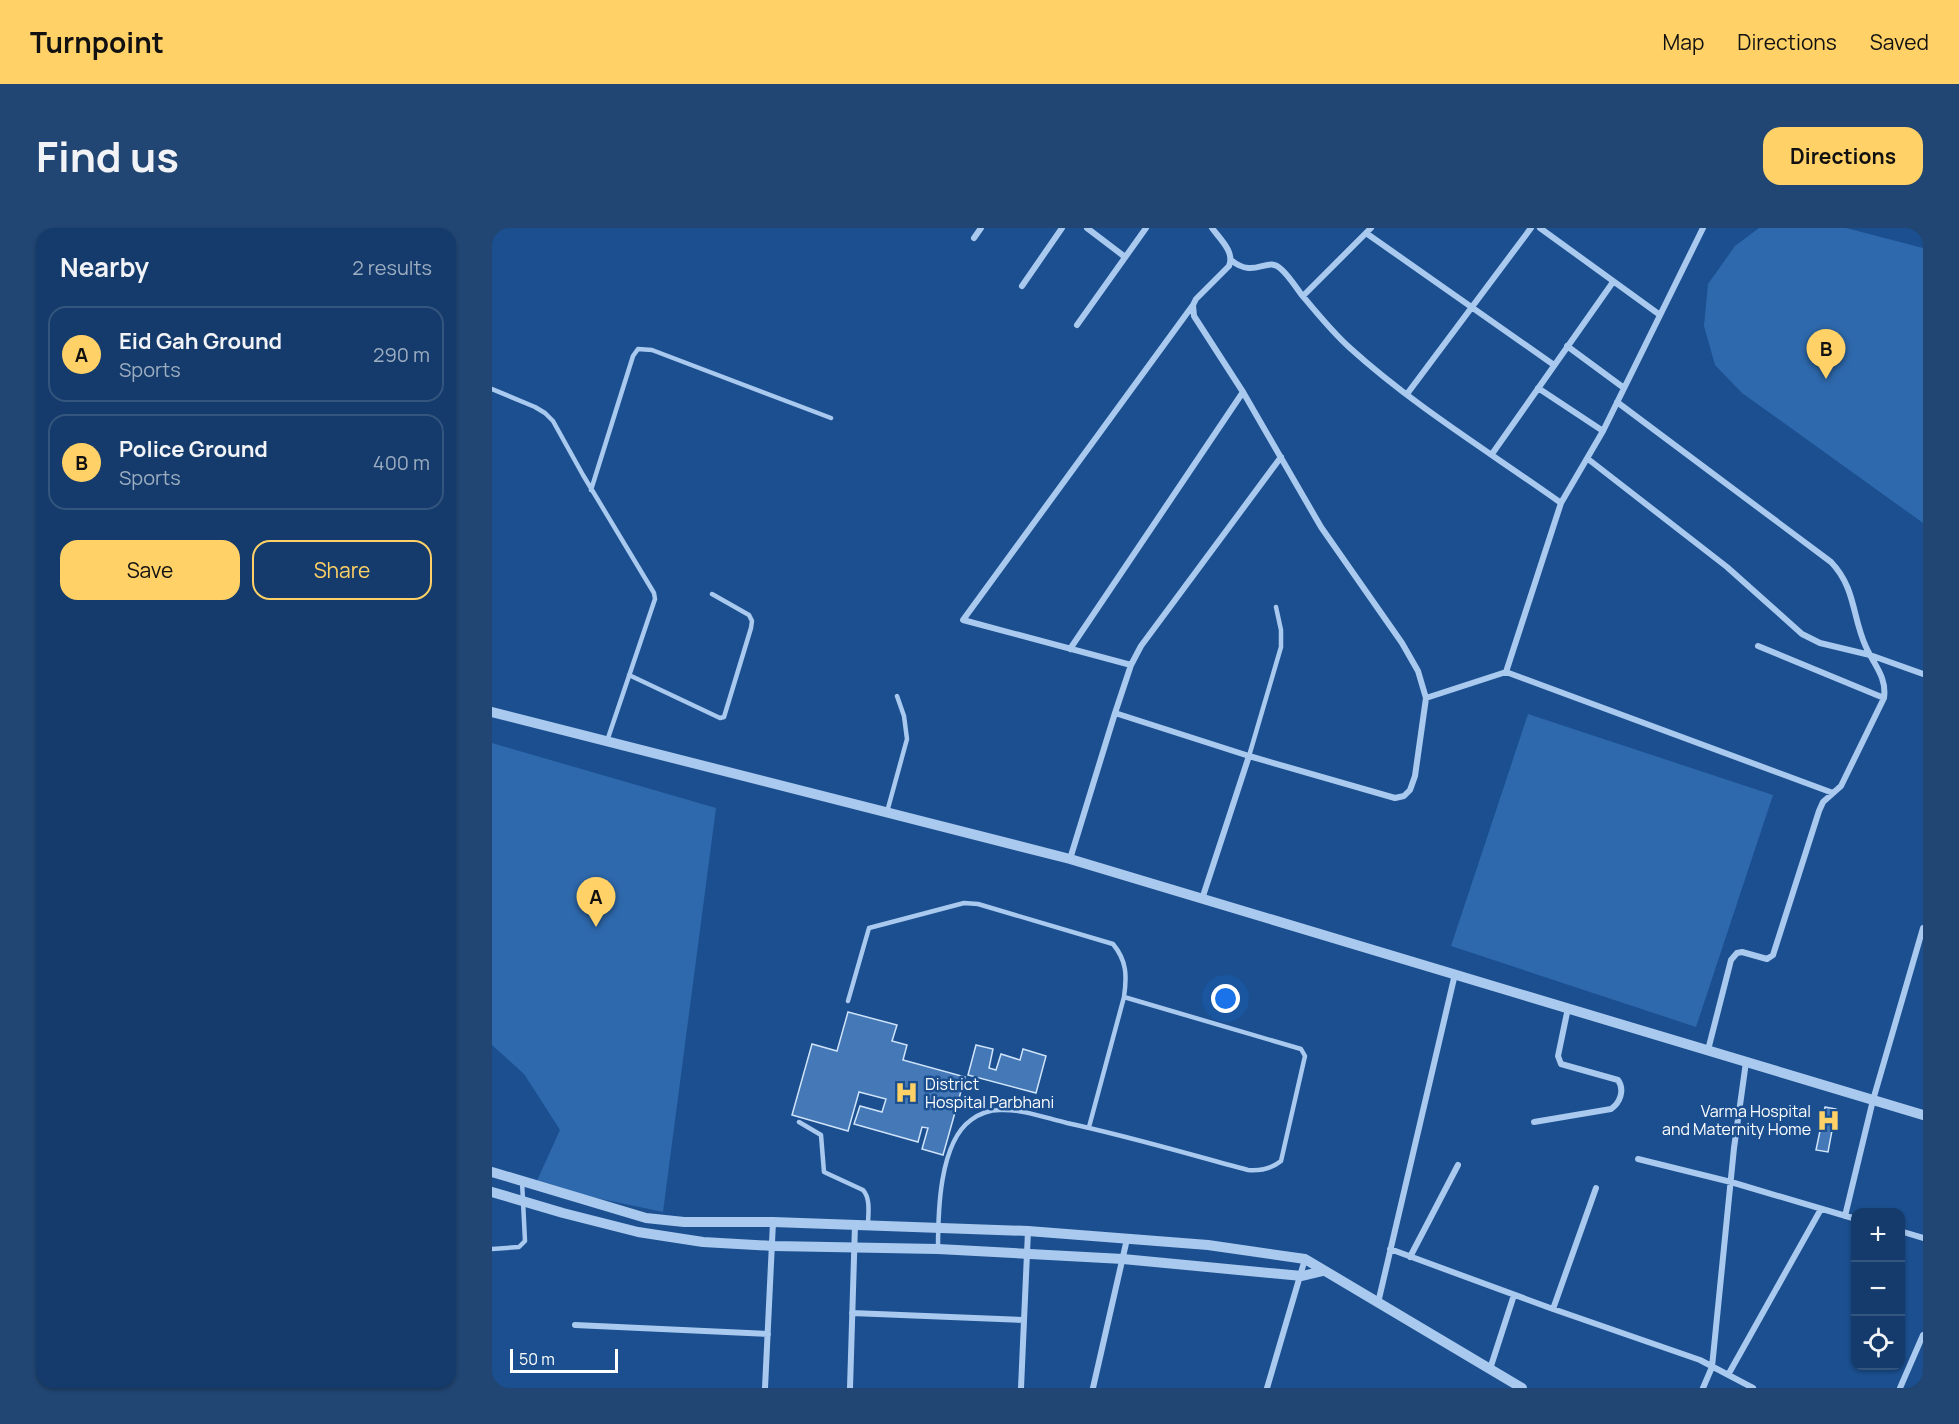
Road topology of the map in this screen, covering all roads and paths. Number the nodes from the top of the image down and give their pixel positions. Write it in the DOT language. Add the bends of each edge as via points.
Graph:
graph roads {
  1 [pos="981,228"];
  2 [pos="1062,228"];
  3 [pos="1087,228"];
  4 [pos="1146,228"];
  5 [pos="1212,228"];
  6 [pos="1531,228"];
  7 [pos="1540,228"];
  8 [pos="1703,228"];
  9 [pos="1369,230"];
  10 [pos="974,238"];
  11 [pos="1125,257"];
  12 [pos="1231,260"];
  13 [pos="1613,282"];
  14 [pos="1022,286"];
  15 [pos="1303,296"];
  16 [pos="1193,305"];
  17 [pos="1471,307"];
  18 [pos="1659,315"];
  19 [pos="1077,325"];
  20 [pos="1567,346"];
  21 [pos="1554,365"];
  22 [pos="1538,388"];
  23 [pos="1624,388"];
  24 [pos="492,389"];
  25 [pos="1243,392"];
  26 [pos="1407,394"];
  27 [pos="1617,402"];
  28 [pos="831,418"];
  29 [pos="1603,431"];
  30 [pos="1492,454"];
  31 [pos="1281,457"];
  32 [pos="1588,459"];
  33 [pos="591,490"];
  34 [pos="1561,503"];
  35 [pos="712,594"];
  36 [pos="1275,606"];
  37 [pos="1758,646"];
  38 [pos="1070,650"];
  39 [pos="1870,655"];
  40 [pos="1131,665"];
  41 [pos="1506,672"];
  42 [pos="1923,674"];
  43 [pos="629,675"];
  44 [pos="897,696"];
  45 [pos="1426,698"];
  46 [pos="1884,698"];
  47 [pos="492,712"];
  48 [pos="1115,713"];
  49 [pos="607,741"];
  50 [pos="1249,756"];
  51 [pos="1833,793"];
  52 [pos="887,812"];
  53 [pos="1070,859"];
  54 [pos="1202,899"];
  55 [pos="1923,928"];
  56 [pos="1455,973"];
  57 [pos="1124,997"];
  58 [pos="848,1001"];
  59 [pos="1568,1008"];
  60 [pos="1707,1050"];
  61 [pos="1746,1062"];
  62 [pos="1873,1100"];
  63 [pos="1923,1115"];
  64 [pos="799,1122"];
  65 [pos="1534,1122"];
  66 [pos="1089,1127"];
  67 [pos="1638,1159"];
  68 [pos="1458,1165"];
  69 [pos="492,1172"];
  70 [pos="522,1181"];
  71 [pos="1731,1182"];
  72 [pos="1596,1188"];
  73 [pos="492,1192"];
  74 [pos="524,1201"];
  75 [pos="1821,1209"];
  76 [pos="1845,1216"];
  77 [pos="1851,1218"];
  78 [pos="774,1222"];
  79 [pos="855,1225"];
  80 [pos="868,1225"];
  81 [pos="938,1227"];
  82 [pos="1028,1231"];
  83 [pos="1905,1233"];
  84 [pos="1923,1238"];
  85 [pos="1127,1239"];
  86 [pos="1208,1245"];
  87 [pos="774,1246"];
  88 [pos="853,1247"];
  89 [pos="938,1249"];
  90 [pos="1390,1249"];
  91 [pos="492,1250"];
  92 [pos="1026,1254"];
  93 [pos="1410,1257"];
  94 [pos="1123,1259"];
  95 [pos="1305,1259"];
  96 [pos="1205,1267"];
  97 [pos="1323,1271"];
  98 [pos="1302,1276"];
  99 [pos="1514,1295"];
  100 [pos="1378,1303"];
  101 [pos="1552,1310"];
  102 [pos="852,1313"];
  103 [pos="1024,1320"];
  104 [pos="575,1325"];
  105 [pos="768,1334"];
  106 [pos="1923,1335"];
  107 [pos="1712,1367"];
  108 [pos="1490,1369"];
  109 [pos="1728,1375"];
  110 [pos="765,1388"];
  111 [pos="850,1388"];
  112 [pos="1021,1388"];
  113 [pos="1093,1388"];
  114 [pos="1267,1388"];
  115 [pos="1522,1388"];
  116 [pos="1703,1388"];
  117 [pos="1753,1388"];
  118 [pos="1900,1388"];
  1 -- 10 [label="street"];
  2 -- 14 [label="street"];
  3 -- 11 [label="street"];
  4 -- 11 [label="street"];
  5 -- 12 [label="street" via="1230,252"];
  6 -- 17 [label="street"];
  7 -- 13 [label="street"];
  8 -- 18 [label="street"];
  9 -- 15 [label="street"];
  9 -- 17 [label="street"];
  11 -- 19 [label="street"];
  12 -- 15 [label="street" via="1254,269 1275,264"];
  12 -- 16 [label="street"];
  13 -- 18 [label="street"];
  13 -- 20 [label="street"];
  15 -- 26 [label="street" via="1349,347"];
  16 -- 25 [label="street" via="1194,316"];
  16 -- 38 [label="street" via="963,620"];
  17 -- 21 [label="street"];
  17 -- 26 [label="street"];
  18 -- 23 [label="street"];
  20 -- 21 [label="street"];
  20 -- 23 [label="street"];
  21 -- 22 [label="street"];
  22 -- 29 [label="street"];
  22 -- 30 [label="street"];
  23 -- 27 [label="street"];
  24 -- 33 [label="lane" via="545,413 553,421"];
  25 -- 31 [label="street"];
  25 -- 38 [label="street"];
  26 -- 30 [label="street"];
  27 -- 29 [label="street"];
  27 -- 39 [label="street" via="1831,562 1849,587"];
  28 -- 33 [label="lane" via="652,350 638,349"];
  29 -- 32 [label="street"];
  30 -- 34 [label="street"];
  31 -- 40 [label="street" via="1141,646"];
  31 -- 45 [label="street" via="1321,527 1402,643 1418,671"];
  32 -- 34 [label="street"];
  32 -- 39 [label="street" via="1727,567 1802,634 1820,643"];
  33 -- 43 [label="lane" via="656,599"];
  34 -- 41 [label="street"];
  35 -- 43 [label="lane" via="749,615 752,621 724,717"];
  36 -- 50 [label="lane" via="1281,647"];
  37 -- 46 [label="street"];
  38 -- 40 [label="street"];
  39 -- 42 [label="street"];
  39 -- 46 [label="street" via="1884,681"];
  40 -- 48 [label="street"];
  41 -- 45 [label="street"];
  41 -- 51 [label="street"];
  43 -- 49 [label="lane"];
  44 -- 52 [label="lane" via="907,738"];
  45 -- 50 [label="street" via="1415,776 1404,796 1395,798"];
  46 -- 51 [label="street" via="1841,786"];
  47 -- 49 [label="street"];
  48 -- 50 [label="street"];
  48 -- 53 [label="street"];
  49 -- 52 [label="street"];
  50 -- 54 [label="street"];
  51 -- 60 [label="street" via="1819,811 1773,955 1767,959 1742,952 1731,960"];
  52 -- 53 [label="street"];
  53 -- 54 [label="street"];
  54 -- 56 [label="street"];
  55 -- 62 [label="street"];
  56 -- 59 [label="street"];
  56 -- 90 [label="street"];
  57 -- 58 [label="lane" via="1125,968 1113,944 971,902 869,928"];
  57 -- 66 [label="lane"];
  57 -- 66 [label="lane" via="1304,1052 1283,1156 1276,1165 1248,1170"];
  59 -- 60 [label="street"];
  59 -- 65 [label="street" via="1559,1061 1618,1080 1622,1089 1618,1103 1611,1109"];
  60 -- 61 [label="street"];
  61 -- 62 [label="street"];
  61 -- 71 [label="street"];
  62 -- 63 [label="street"];
  62 -- 76 [label="street"];
  64 -- 80 [label="lane" via="823,1139 824,1172 866,1194"];
  66 -- 81 [label="lane" via="1002,1110 969,1121 959,1131 945,1167"];
  67 -- 71 [label="street"];
  68 -- 93 [label="street"];
  69 -- 70 [label="street"];
  70 -- 74 [label="lane"];
  70 -- 78 [label="street" via="646,1218"];
  71 -- 75 [label="street"];
  71 -- 107 [label="street"];
  72 -- 101 [label="street"];
  73 -- 74 [label="street"];
  74 -- 87 [label="street" via="638,1233"];
  74 -- 91 [label="lane" via="523,1245"];
  75 -- 76 [label="street"];
  75 -- 109 [label="street"];
  76 -- 77 [label="street"];
  78 -- 79 [label="street"];
  78 -- 87 [label="street"];
  79 -- 80 [label="street"];
  79 -- 88 [label="street"];
  80 -- 81 [label="street"];
  81 -- 82 [label="street"];
  81 -- 89 [label="lane"];
  82 -- 85 [label="street"];
  82 -- 92 [label="street"];
  83 -- 84 [label="street"];
  85 -- 86 [label="street"];
  85 -- 94 [label="street"];
  86 -- 95 [label="street"];
  86 -- 96 [label="street"];
  87 -- 88 [label="street"];
  87 -- 105 [label="street"];
  88 -- 89 [label="street"];
  88 -- 102 [label="street"];
  89 -- 92 [label="street"];
  90 -- 93 [label="street"];
  90 -- 100 [label="street"];
  92 -- 94 [label="street"];
  92 -- 103 [label="street"];
  93 -- 99 [label="street"];
  94 -- 96 [label="street"];
  94 -- 113 [label="street"];
  95 -- 97 [label="street"];
  95 -- 98 [label="street"];
  96 -- 98 [label="street"];
  97 -- 98 [label="street"];
  97 -- 100 [label="street"];
  98 -- 114 [label="street"];
  99 -- 101 [label="street"];
  99 -- 108 [label="street"];
  100 -- 108 [label="street"];
  101 -- 107 [label="street"];
  102 -- 103 [label="street"];
  102 -- 111 [label="street"];
  103 -- 112 [label="street"];
  104 -- 105 [label="street"];
  105 -- 110 [label="street"];
  106 -- 118 [label="street"];
  107 -- 109 [label="street"];
  107 -- 116 [label="street"];
  108 -- 115 [label="street"];
  109 -- 117 [label="street"];
}
